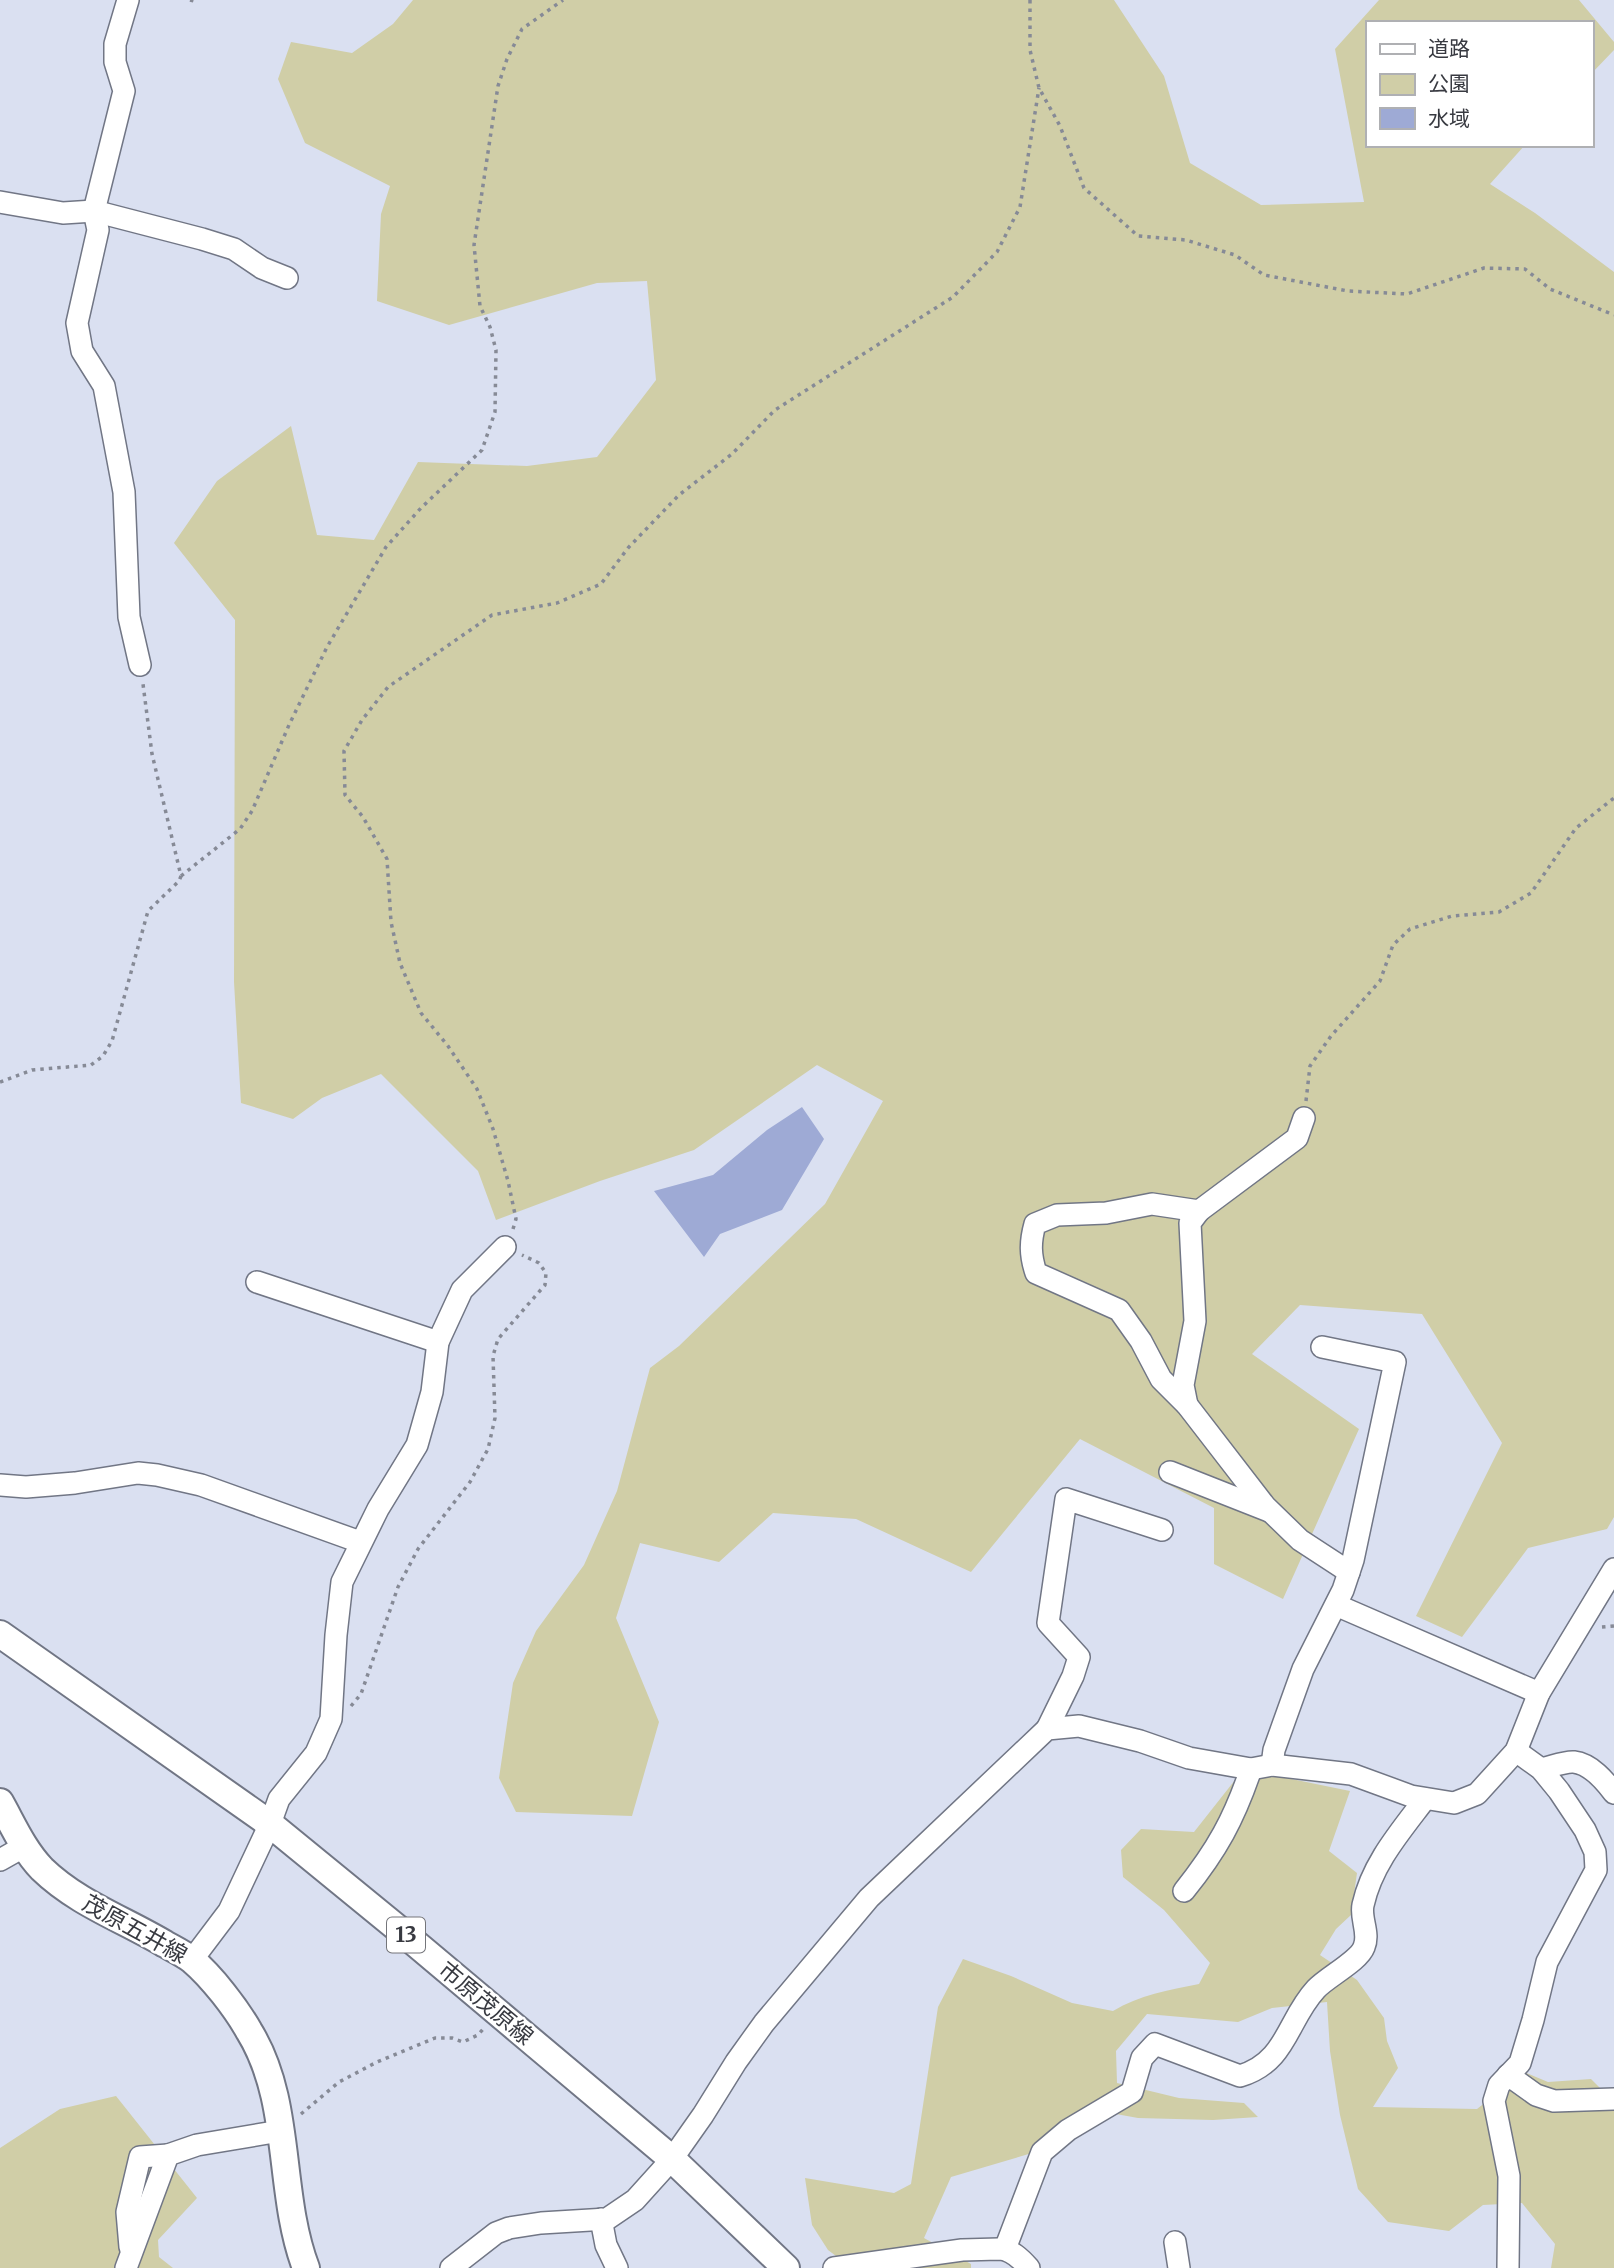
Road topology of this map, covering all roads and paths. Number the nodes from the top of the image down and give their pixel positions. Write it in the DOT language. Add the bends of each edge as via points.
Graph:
graph roads {
  1 [pos="128,0"];
  2 [pos="190,0"];
  3 [pos="563,0"];
  4 [pos="1030,0"];
  5 [pos="198,2"];
  6 [pos="1039,88"];
  7 [pos="0,201"];
  8 [pos="94,211"];
  9 [pos="287,278"];
  10 [pos="1614,315"];
  11 [pos="140,665"];
  12 [pos="1614,797"];
  13 [pos="181,876"];
  14 [pos="0,1082"];
  15 [pos="1304,1118"];
  16 [pos="1199,1211"];
  17 [pos="505,1247"];
  18 [pos="257,1282"];
  19 [pos="438,1342"];
  20 [pos="1322,1347"];
  21 [pos="1187,1405"];
  22 [pos="1171,1472"];
  23 [pos="0,1485"];
  24 [pos="1271,1511"];
  25 [pos="1162,1530"];
  26 [pos="360,1542"];
  27 [pos="1614,1569"];
  28 [pos="1349,1572"];
  29 [pos="1336,1605"];
  30 [pos="0,1634"];
  31 [pos="1539,1693"];
  32 [pos="331,1718"];
  33 [pos="1047,1729"];
  34 [pos="1516,1751"];
  35 [pos="1272,1765"];
  36 [pos="1251,1769"];
  37 [pos="1541,1769"];
  38 [pos="1614,1793"];
  39 [pos="1425,1799"];
  40 [pos="0,1801"];
  41 [pos="270,1824"];
  42 [pos="23,1847"];
  43 [pos="0,1860"];
  44 [pos="1184,1891"];
  45 [pos="192,1960"];
  46 [pos="498,2012"];
  47 [pos="1508,2075"];
  48 [pos="1614,2099"];
  49 [pos="280,2131"];
  50 [pos="672,2159"];
  51 [pos="601,2220"];
  52 [pos="1175,2242"];
  53 [pos="999,2255"];
  54 [pos="129,2261"];
  55 [pos="306,2268"];
  56 [pos="450,2268"];
  57 [pos="617,2268"];
  58 [pos="786,2268"];
  59 [pos="834,2268"];
  60 [pos="1029,2268"];
  61 [pos="1179,2268"];
  62 [pos="1508,2268"];
  1 -- 8 [label="street" via="115,44 124,91"];
  2 -- 5 [label="path"];
  3 -- 13 [label="path" via="522,29 498,86 474,246 480,306 496,350 495,412 482,450 386,547 322,658 252,811 240,829"];
  4 -- 6 [label="path" via="1030,50"];
  6 -- 10 [label="path" via="1060,126 1084,188 1138,236 1186,240 1235,255 1264,275 1349,291 1407,294 1485,268 1525,269 1550,289"];
  6 -- 17 [label="path" via="1020,207 997,252 953,297 775,410 732,454 679,495 601,584 557,603 492,615 388,687 344,751 345,795 387,859 391,922 400,963 421,1013 477,1089 493,1129 516,1219"];
  7 -- 8 [label="street" via="63,213"];
  8 -- 9 [label="street" via="234,249"];
  8 -- 11 [label="street" via="98,230 77,323 82,351 104,386 122,479 129,617"];
  11 -- 13 [label="path" via="152,754"];
  12 -- 15 [label="path" via="1576,828 1531,893 1499,912 1452,916 1410,929 1393,945 1380,981 1310,1066"];
  13 -- 14 [label="path" via="148,911 112,1041 103,1056 91,1065 32,1070"];
  15 -- 16 [label="street" via="1297,1138"];
  16 -- 21 [label="street" via="1190,1223 1195,1321 1183,1385"];
  16 -- 21 [label="street" via="1152,1204 1106,1213 1057,1215 1035,1224 1031,1238 1036,1273 1119,1310 1161,1379"];
  17 -- 19 [label="street" via="462,1290"];
  17 -- 32 [label="path" via="539,1263 546,1273 545,1285 498,1339 495,1418 488,1450 470,1482 418,1549 398,1587 361,1694 346,1712"];
  18 -- 19 [label="street"];
  19 -- 26 [label="street" via="432,1392 417,1445"];
  20 -- 28 [label="street" via="1395,1362"];
  21 -- 24 [label="street"];
  22 -- 24 [label="street"];
  23 -- 26 [label="street" via="26,1487 138,1473 157,1475 201,1485"];
  24 -- 28 [label="street" via="1300,1540"];
  25 -- 33 [label="street" via="1066,1499 1048,1623 1079,1657"];
  26 -- 32 [label="street" via="342,1582"];
  27 -- 31 [label="street"];
  28 -- 29 [label="street"];
  29 -- 31 [label="street"];
  29 -- 35 [label="street" via="1303,1669"];
  30 -- 41 [label="main road, 市原茂原線 / 13"];
  31 -- 34 [label="street"];
  32 -- 41 [label="street" via="316,1753 279,1799"];
  33 -- 36 [label="street" via="1079,1726 1189,1758"];
  33 -- 50 [label="street" via="869,1898 764,2023"];
  34 -- 37 [label="street"];
  34 -- 39 [label="street" via="1477,1794 1454,1803"];
  35 -- 36 [label="street"];
  35 -- 39 [label="street" via="1351,1774"];
  36 -- 44 [label="street" via="1225,1834"];
  37 -- 38 [label="street" via="1574,1762 1589,1768"];
  37 -- 47 [label="street" via="1585,1830 1595,1852 1596,1870 1547,1962 1520,2063"];
  39 -- 53 [label="street" via="1388,1847 1367,1884 1361,1913 1367,1935 1363,1950 1315,1990 1272,2060 1240,2076 1155,2044 1142,2058 1132,2092 1068,2130 1042,2152"];
  40 -- 42 [label="main road, 茂原五井線"];
  41 -- 45 [label="street" via="229,1911"];
  41 -- 46 [label="main road, 市原茂原線 / 13"];
  42 -- 43 [label="street"];
  42 -- 45 [label="main road, 茂原五井線" via="82,1901"];
  45 -- 49 [label="main road, 茂原五井線" via="250,2031 267,2068"];
  46 -- 49 [label="path" via="478,2035 463,2042 435,2038 339,2082"];
  46 -- 50 [label="main road, 市原茂原線 / 13"];
  47 -- 48 [label="street" via="1536,2095 1554,2101"];
  47 -- 62 [label="street" via="1493,2101 1509,2176"];
  49 -- 54 [label="street" via="197,2145 168,2155"];
  49 -- 55 [label="main road, 茂原五井線"];
  50 -- 51 [label="street" via="635,2200"];
  50 -- 58 [label="main road, 市原茂原線 / 13"];
  51 -- 56 [label="street" via="509,2228"];
  51 -- 57 [label="street"];
  52 -- 61 [label="street"];
  53 -- 59 [label="street" via="962,2249"];
  53 -- 60 [label="street" via="1020,2258"];
}
